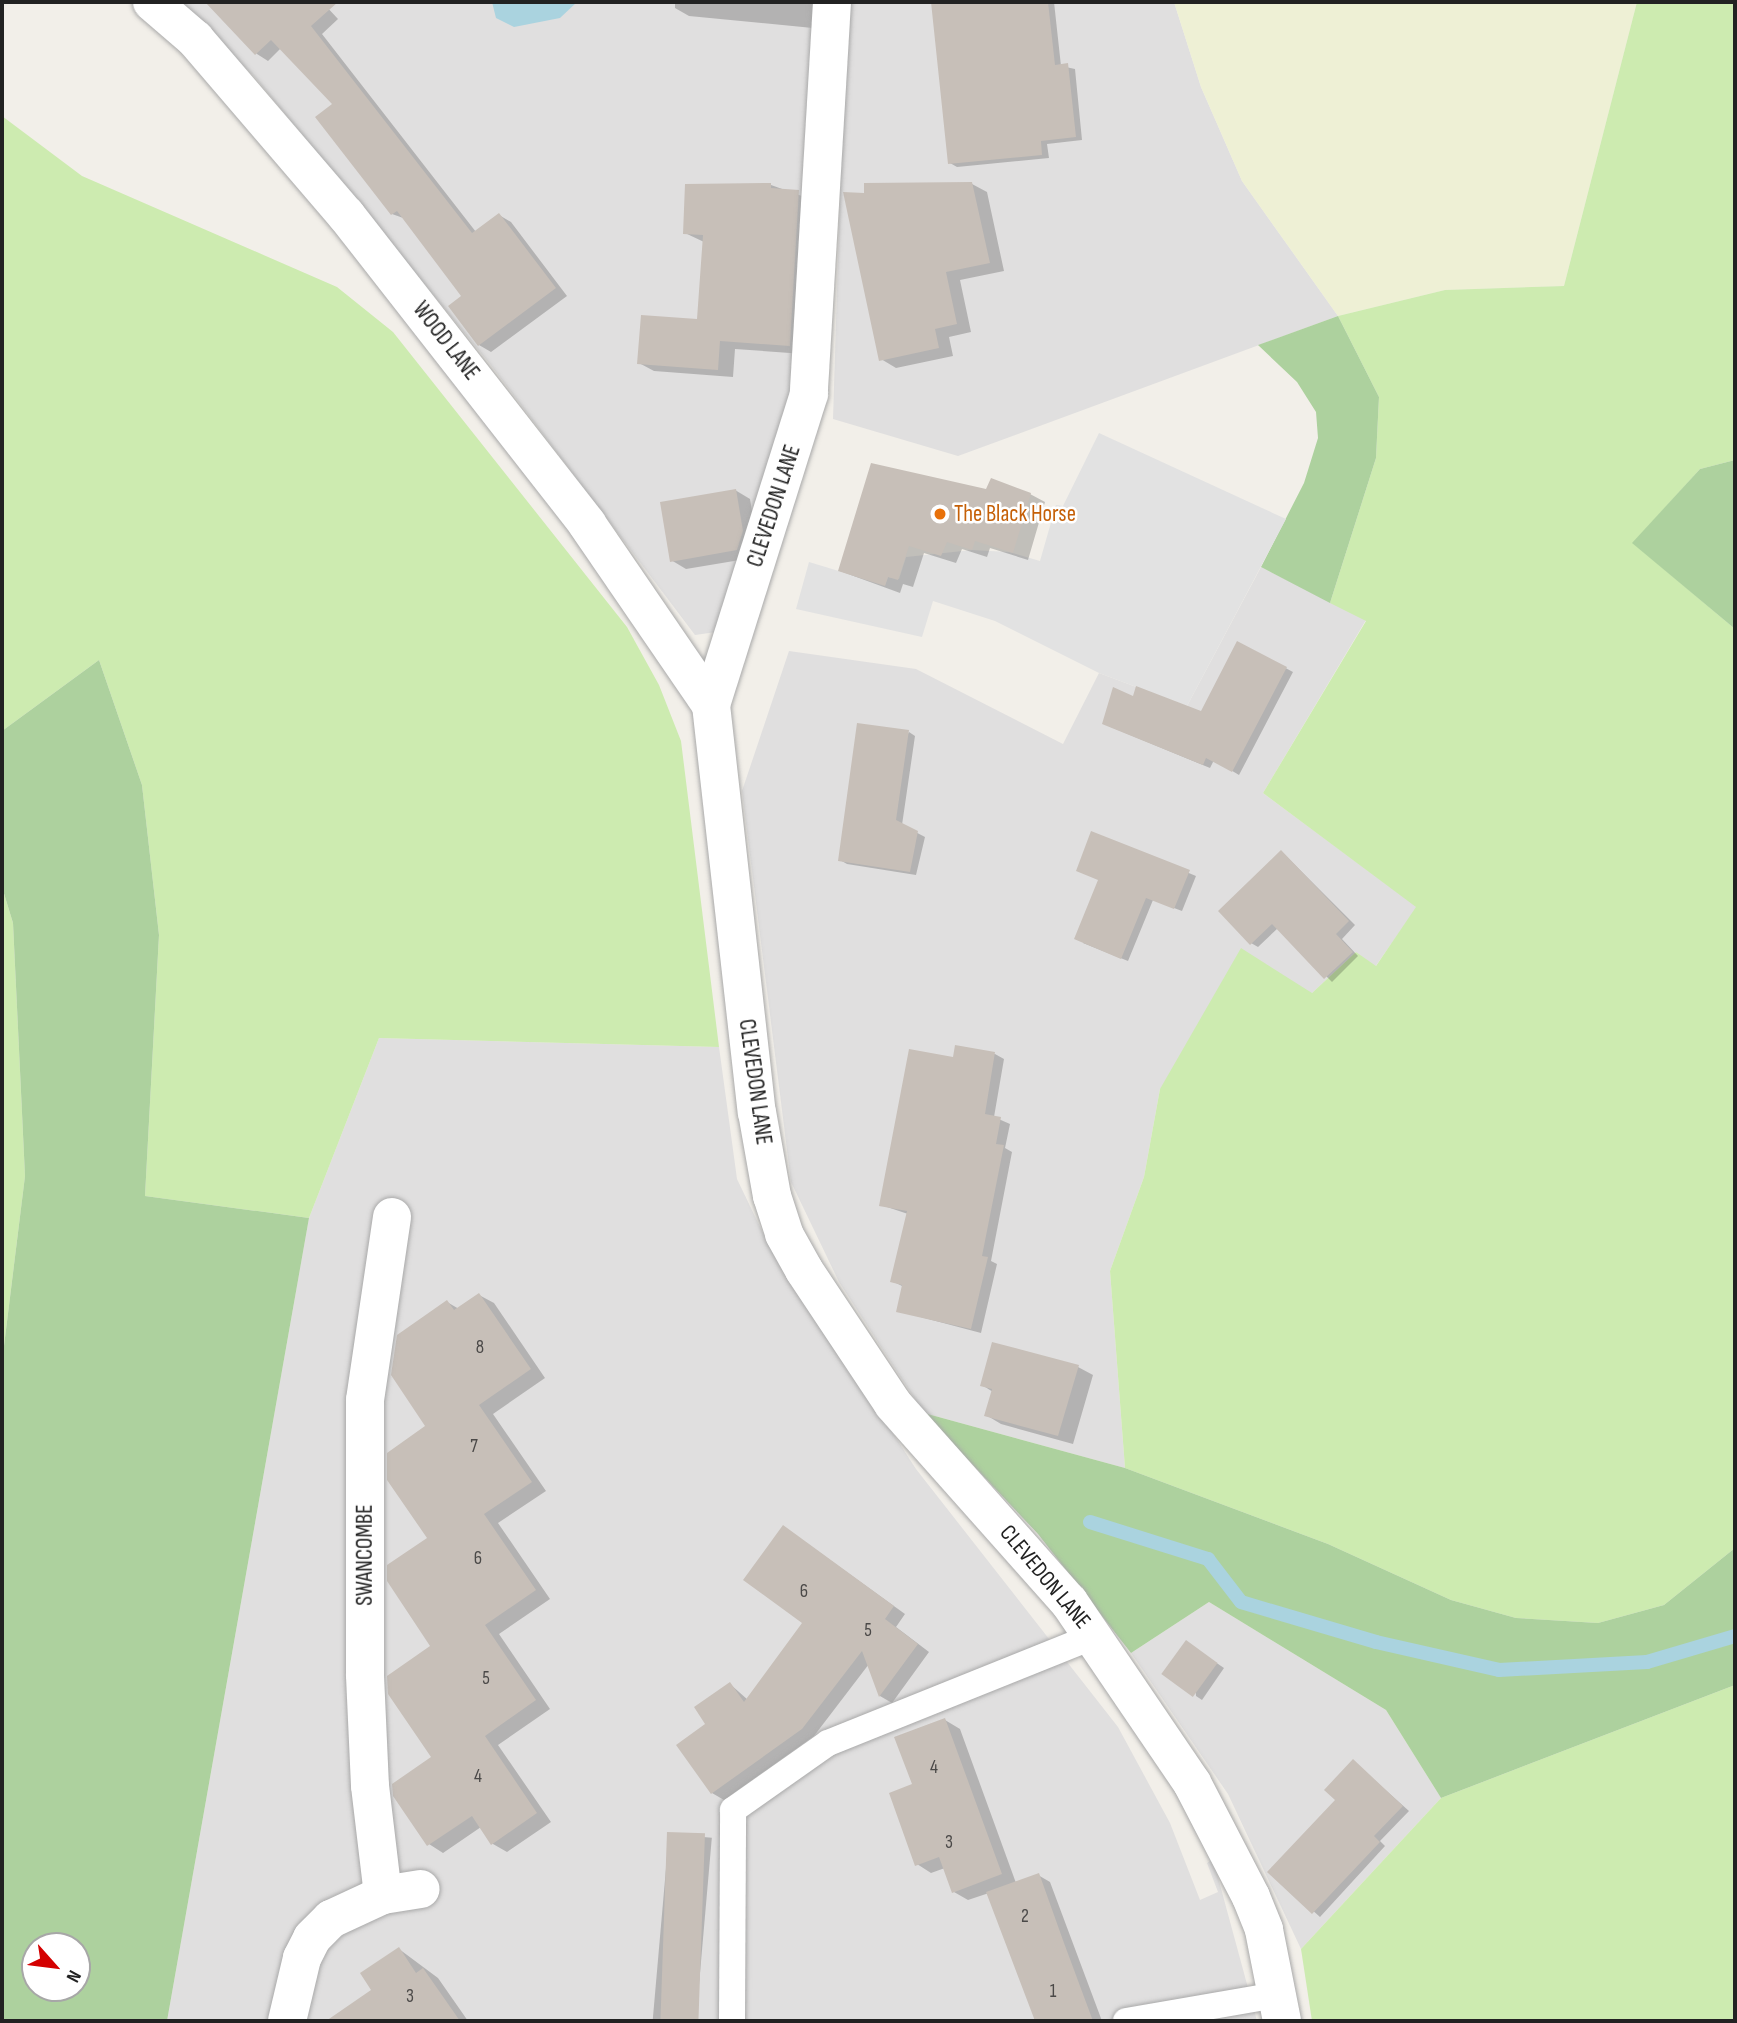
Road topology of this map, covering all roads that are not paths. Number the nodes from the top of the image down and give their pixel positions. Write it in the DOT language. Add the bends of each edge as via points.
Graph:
graph roads {
  1 [pos="152,2"];
  2 [pos="832,2"];
  3 [pos="711,705"];
  4 [pos="392,1217"];
  5 [pos="1094,1636"];
  6 [pos="421,1889"];
  7 [pos="383,1895"];
  8 [pos="1280,2008"];
  9 [pos="287,2021"];
  10 [pos="732,2021"];
  11 [pos="1126,2021"];
  1 -- 3 [label="street, WOOD LANE" via="195,39 346,215 587,523"];
  2 -- 3 [label="street, CLEVEDON LANE" via="809,394"];
  3 -- 5 [label="street, CLEVEDON LANE" via="757,1112 772,1196 784,1234 893,1404"];
  4 -- 7 [label="street, SWANCOMBE" via="365,1400 365,1674 370,1786"];
  5 -- 8 [label="street, CLEVEDON LANE" via="1192,1783 1232,1854 1264,1930"];
  5 -- 10 [label="lane" via="828,1743 733,1810"];
  6 -- 7 [label="street"];
  7 -- 9 [label="street" via="331,1919 312,1938 296,1976"];
  8 -- 11 [label="lane"];
}
